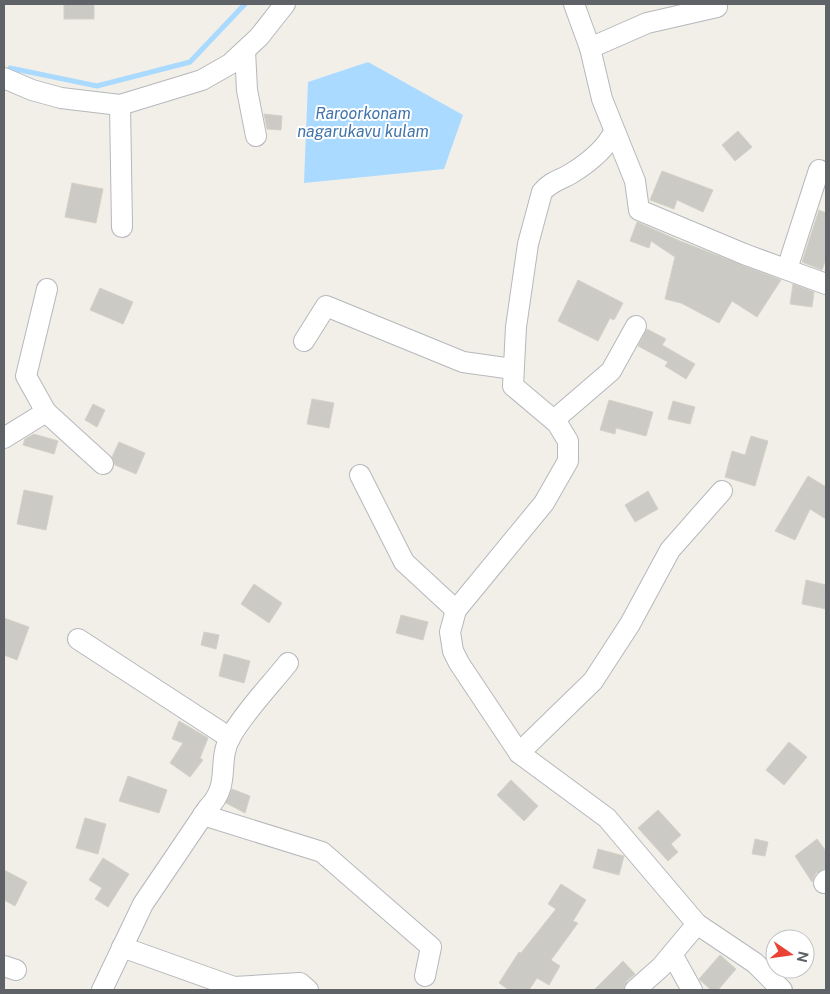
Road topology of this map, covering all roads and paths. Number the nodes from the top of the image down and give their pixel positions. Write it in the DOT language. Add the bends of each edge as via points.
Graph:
graph roads {
  1 [pos="285,4"];
  2 [pos="574,4"];
  3 [pos="717,7"];
  4 [pos="590,48"];
  5 [pos="245,51"];
  6 [pos="4,78"];
  7 [pos="120,105"];
  8 [pos="614,132"];
  9 [pos="256,136"];
  10 [pos="819,170"];
  11 [pos="122,227"];
  12 [pos="787,269"];
  13 [pos="826,284"];
  14 [pos="47,288"];
  15 [pos="636,326"];
  16 [pos="304,341"];
  17 [pos="513,369"];
  18 [pos="46,412"];
  19 [pos="554,420"];
  20 [pos="4,438"];
  21 [pos="103,464"];
  22 [pos="360,475"];
  23 [pos="722,490"];
  24 [pos="456,610"];
  25 [pos="78,639"];
  26 [pos="288,663"];
  27 [pos="230,738"];
  28 [pos="518,753"];
  29 [pos="203,815"];
  30 [pos="697,924"];
  31 [pos="122,947"];
  32 [pos="672,954"];
  33 [pos="425,976"];
  34 [pos="102,990"];
  35 [pos="308,990"];
  36 [pos="635,990"];
  37 [pos="692,990"];
  38 [pos="782,990"];
  1 -- 5 [label="street"];
  2 -- 4 [label="street"];
  3 -- 4 [label="street" via="647,22"];
  4 -- 8 [label="street"];
  5 -- 7 [label="street" via="202,80"];
  5 -- 9 [label="street" via="246,90"];
  6 -- 7 [label="street" via="61,98"];
  7 -- 11 [label="street"];
  8 -- 12 [label="street" via="635,181 639,210"];
  8 -- 17 [label="street" via="601,151 542,192 528,244"];
  10 -- 12 [label="street"];
  12 -- 13 [label="street"];
  14 -- 18 [label="street" via="26,376"];
  15 -- 19 [label="street" via="611,370"];
  16 -- 17 [label="street" via="326,306 463,362"];
  17 -- 19 [label="street" via="515,390"];
  18 -- 20 [label="street"];
  18 -- 21 [label="street"];
  19 -- 24 [label="street" via="568,441 568,461 544,503"];
  22 -- 24 [label="street" via="404,562"];
  23 -- 28 [label="street" via="670,550 630,624 593,681"];
  24 -- 28 [label="street" via="450,632 453,651"];
  25 -- 27 [label="street"];
  26 -- 27 [label="street"];
  27 -- 29 [label="street" via="218,798"];
  28 -- 30 [label="street" via="607,818"];
  29 -- 31 [label="street" via="143,904"];
  29 -- 33 [label="street" via="322,852 431,947"];
  30 -- 32 [label="street"];
  30 -- 38 [label="street" via="755,963"];
  31 -- 34 [label="street"];
  31 -- 35 [label="street" via="234,987 300,983"];
  32 -- 36 [label="street"];
  32 -- 37 [label="street"];
}
